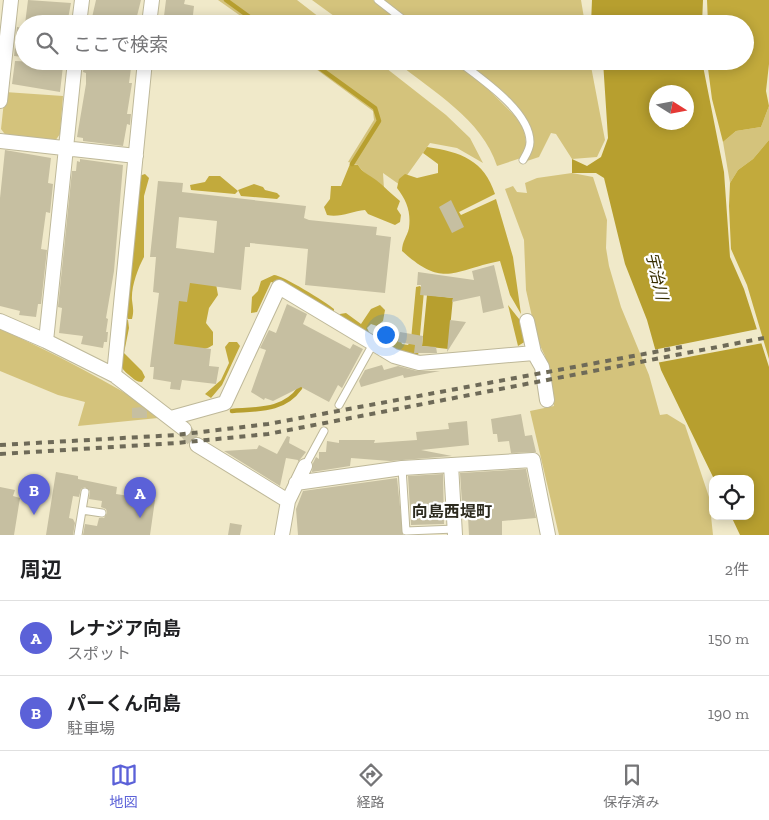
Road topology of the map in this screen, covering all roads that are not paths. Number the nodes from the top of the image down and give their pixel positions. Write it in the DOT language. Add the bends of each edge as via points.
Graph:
graph roads {
  1 [pos="11,0"];
  2 [pos="82,0"];
  3 [pos="152,0"];
  4 [pos="378,0"];
  5 [pos="80,15"];
  6 [pos="150,15"];
  7 [pos="397,15"];
  8 [pos="75,70"];
  9 [pos="144,70"];
  10 [pos="470,70"];
  11 [pos="0,101"];
  12 [pos="0,141"];
  13 [pos="66,148"];
  14 [pos="136,156"];
  15 [pos="523,160"];
  16 [pos="0,321"];
  17 [pos="527,321"];
  18 [pos="46,340"];
  19 [pos="373,344"];
  20 [pos="534,353"];
  21 [pos="114,375"];
  22 [pos="547,400"];
  23 [pos="339,405"];
  24 [pos="171,418"];
  25 [pos="184,429"];
  26 [pos="324,431"];
  27 [pos="197,445"];
  28 [pos="452,465"];
  29 [pos="305,466"];
  30 [pos="402,468"];
  31 [pos="296,483"];
  32 [pos="86,492"];
  33 [pos="288,501"];
  34 [pos="82,510"];
  35 [pos="102,513"];
  36 [pos="455,532"];
  37 [pos="78,535"];
  38 [pos="282,535"];
  39 [pos="548,535"];
  1 -- 11 [label="street"];
  2 -- 5 [label="street"];
  3 -- 6 [label="street"];
  4 -- 7 [label="lane"];
  8 -- 13 [label="street"];
  9 -- 14 [label="street"];
  10 -- 15 [label="lane" via="502,95 528,131 530,142"];
  12 -- 13 [label="street"];
  13 -- 14 [label="street"];
  13 -- 18 [label="street"];
  14 -- 21 [label="street"];
  16 -- 18 [label="street"];
  17 -- 20 [label="street"];
  18 -- 21 [label="street"];
  19 -- 20 [label="street" via="394,356 419,362"];
  19 -- 23 [label="lane"];
  19 -- 24 [label="street" via="279,287 225,403"];
  20 -- 22 [label="street" via="542,367"];
  21 -- 24 [label="street"];
  24 -- 25 [label="street"];
  26 -- 29 [label="lane"];
  27 -- 33 [label="street"];
  28 -- 30 [label="street"];
  28 -- 36 [label="street"];
  28 -- 39 [label="street" via="533,460"];
  29 -- 31 [label="street"];
  30 -- 31 [label="street"];
  30 -- 36 [label="lane" via="406,531"];
  31 -- 33 [label="street"];
  32 -- 34 [label="lane"];
  33 -- 38 [label="street"];
  34 -- 35 [label="lane"];
  34 -- 37 [label="lane"];
}
